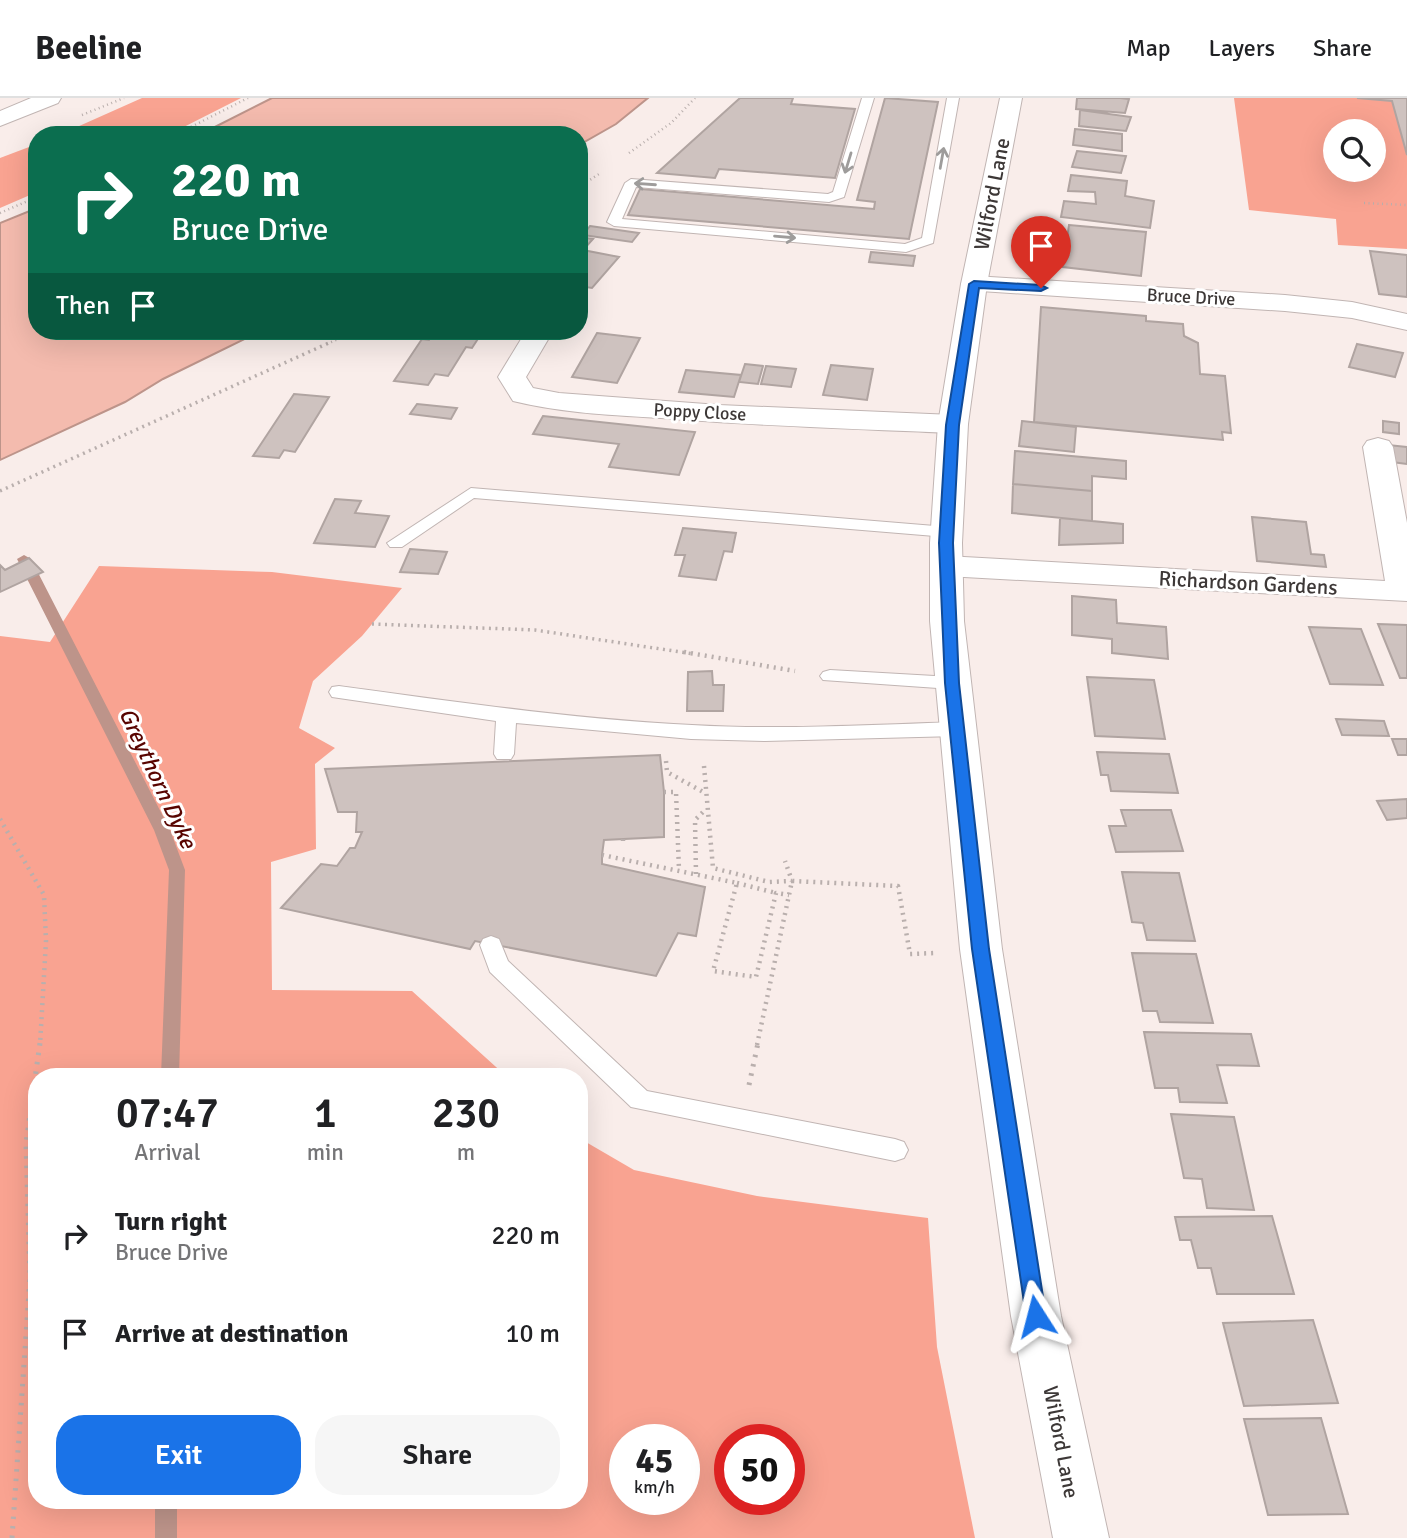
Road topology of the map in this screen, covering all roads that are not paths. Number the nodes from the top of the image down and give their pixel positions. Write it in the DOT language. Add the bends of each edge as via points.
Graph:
graph roads {
  1 [pos="50,98"];
  2 [pos="868,98"];
  3 [pos="953,98"];
  4 [pos="1011,98"];
  5 [pos="0,119"];
  6 [pos="974,284"];
  7 [pos="1407,322"];
  8 [pos="534,340"];
  9 [pos="953,425"];
  10 [pos="1378,447"];
  11 [pos="396,543"];
  12 [pos="946,549"];
  13 [pos="830,676"];
  14 [pos="952,683"];
  15 [pos="339,692"];
  16 [pos="506,716"];
  17 [pos="957,729"];
  18 [pos="504,754"];
  19 [pos="491,945"];
  20 [pos="895,1150"];
  21 [pos="1081,1538"];
  1 -- 5 [label="main road"];
  2 -- 3 [label="lane, one-way" via="839,194 828,198 631,183 614,222 906,248 928,240"];
  4 -- 6 [label="main road, Wilford Lane"];
  6 -- 7 [label="main road, Bruce Drive" via="1285,303"];
  6 -- 9 [label="main road, Wilford Lane"];
  8 -- 9 [label="main road, Poppy Close" via="512,377 523,395 719,414"];
  9 -- 12 [label="main road, Wilford Lane"];
  10 -- 12 [label="main road, Richardson Gardens" via="1403,592"];
  11 -- 12 [label="lane" via="471,493"];
  12 -- 14 [label="main road, Wilford Lane"];
  13 -- 14 [label="lane"];
  14 -- 17 [label="main road, Wilford Lane"];
  15 -- 16 [label="lane"];
  16 -- 17 [label="lane" via="705,733"];
  16 -- 18 [label="lane"];
  17 -- 21 [label="main road, Wilford Lane" via="981,949 1036,1316"];
  19 -- 20 [label="lane" via="498,965 640,1100"];
}
